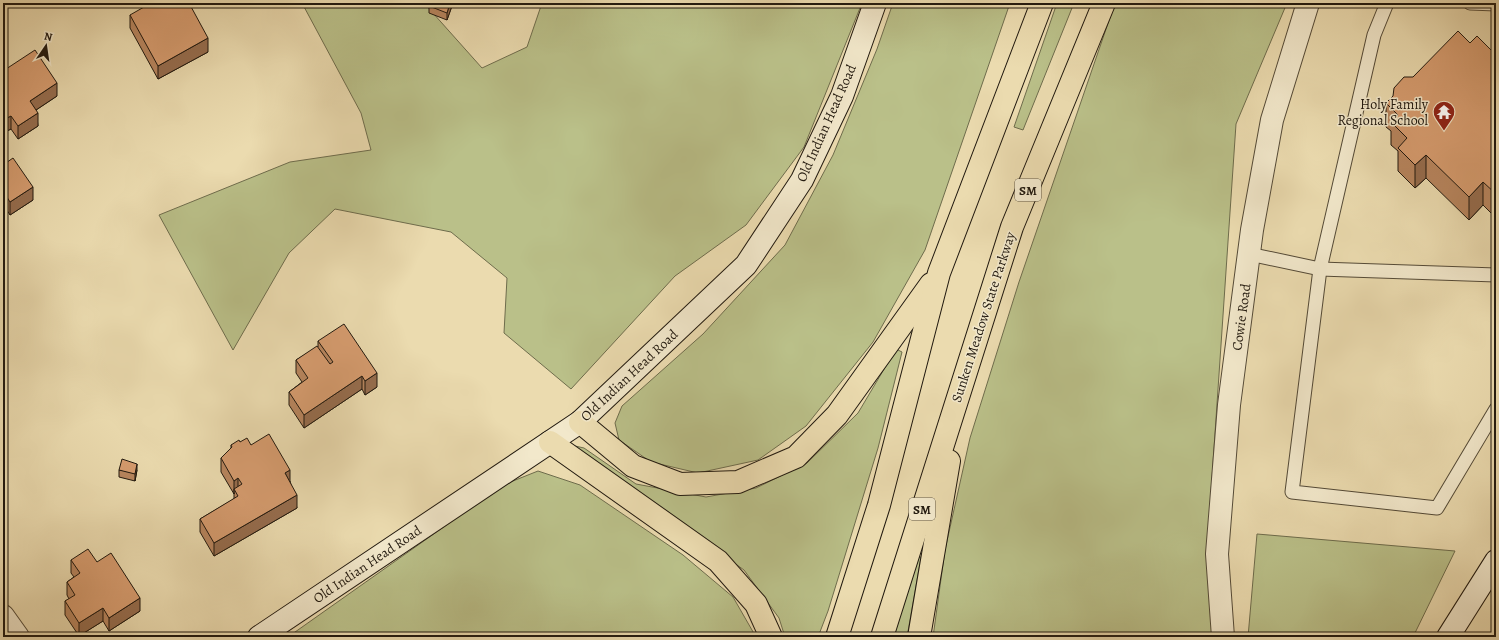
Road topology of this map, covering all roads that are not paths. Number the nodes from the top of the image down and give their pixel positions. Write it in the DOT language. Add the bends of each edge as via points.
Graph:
graph roads {
  1 [pos="875,3"];
  2 [pos="1042,3"];
  3 [pos="1104,3"];
  4 [pos="1308,3"];
  5 [pos="1387,3"];
  6 [pos="1466,3"];
  7 [pos="1470,3"];
  8 [pos="1496,4"];
  9 [pos="1249,254"];
  10 [pos="1320,269"];
  11 [pos="939,273"];
  12 [pos="1496,275"];
  13 [pos="963,380"];
  14 [pos="1496,409"];
  15 [pos="580,422"];
  16 [pos="550,442"];
  17 [pos="1496,561"];
  18 [pos="3,616"];
  19 [pos="18,637"];
  20 [pos="259,637"];
  21 [pos="771,637"];
  22 [pos="837,637"];
  23 [pos="882,637"];
  24 [pos="919,637"];
  25 [pos="1223,637"];
  26 [pos="1448,637"];
  1 -- 15 [label="street, Old Indian Head Road" via="842,96 802,180 746,266"];
  2 -- 11 [label="highway"];
  3 -- 13 [label="highway, Sunken Meadow State Parkway / SM" via="1012,227"];
  4 -- 9 [label="street, Cowie Road" via="1272,120"];
  5 -- 10 [label="lane" via="1374,35"];
  6 -- 7 [label="lane"];
  7 -- 8 [label="lane"];
  9 -- 10 [label="lane"];
  9 -- 25 [label="street, Cowie Road" via="1229,405 1217,554"];
  10 -- 12 [label="lane"];
  10 -- 14 [label="lane" via="1292,492 1437,508"];
  11 -- 15 [label="highway" via="837,415 796,457 738,482 680,484 633,466"];
  11 -- 22 [label="highway" via="879,505"];
  13 -- 23 [label="highway, Sunken Meadow State Parkway / SM"];
  13 -- 24 [label="highway"];
  15 -- 16 [label="street, Old Indian Head Road"];
  16 -- 20 [label="street, Old Indian Head Road"];
  16 -- 21 [label="highway" via="718,561 756,604"];
  17 -- 26 [label="street"];
  18 -- 19 [label="street"];
}
